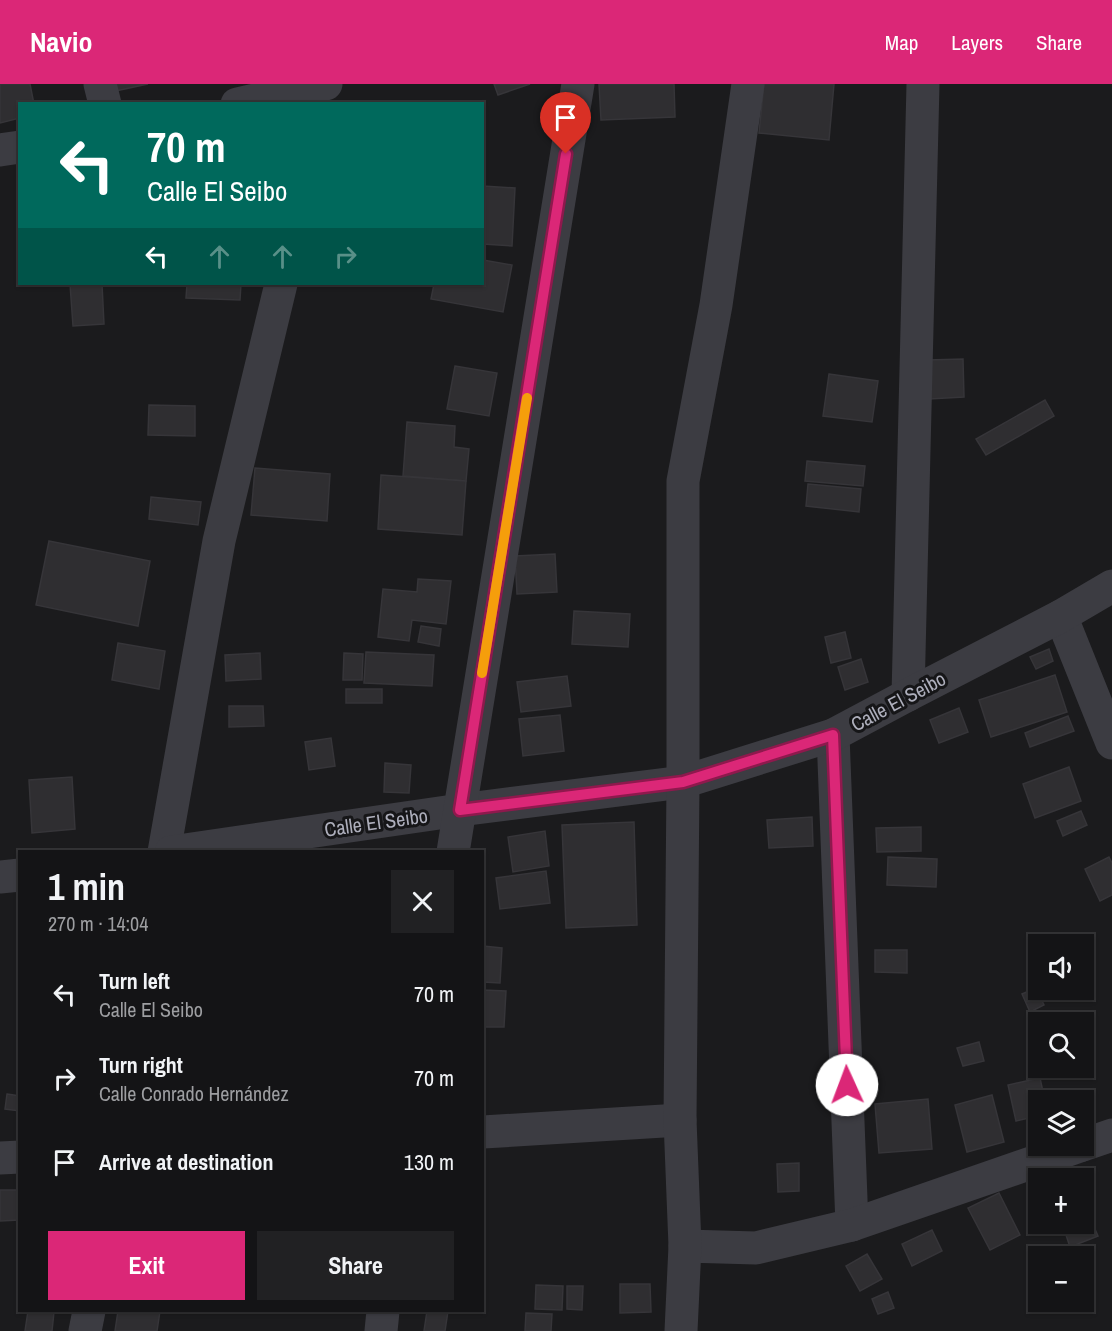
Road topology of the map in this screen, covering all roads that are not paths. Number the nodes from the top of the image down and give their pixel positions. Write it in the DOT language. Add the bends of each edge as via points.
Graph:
graph roads {
  1 [pos="100,84"];
  2 [pos="328,84"];
  3 [pos="578,84"];
  4 [pos="748,84"];
  5 [pos="923,84"];
  6 [pos="104,102"];
  7 [pos="246,102"];
  8 [pos="325,102"];
  9 [pos="18,147"];
  10 [pos="0,150"];
  11 [pos="281,285"];
  12 [pos="1112,586"];
  13 [pos="1061,616"];
  14 [pos="908,695"];
  15 [pos="833,735"];
  16 [pos="1112,743"];
  17 [pos="683,782"];
  18 [pos="460,810"];
  19 [pos="164,850"];
  20 [pos="185,850"];
  21 [pos="453,850"];
  22 [pos="18,875"];
  23 [pos="0,878"];
  24 [pos="680,1120"];
  25 [pos="484,1132"];
  26 [pos="1112,1135"];
  27 [pos="1094,1141"];
  28 [pos="1050,1156"];
  29 [pos="0,1158"];
  30 [pos="18,1158"];
  31 [pos="852,1225"];
  32 [pos="685,1246"];
  33 [pos="89,1312"];
  34 [pos="383,1312"];
  35 [pos="85,1331"];
  36 [pos="381,1331"];
  37 [pos="681,1331"];
  1 -- 6 [label="street"];
  2 -- 7 [label="street"];
  2 -- 8 [label="street"];
  3 -- 18 [label="street"];
  4 -- 17 [label="street" via="716,306 682,481"];
  5 -- 14 [label="street"];
  9 -- 10 [label="street"];
  11 -- 19 [label="street" via="219,541"];
  12 -- 13 [label="street, Calle El Seibo"];
  13 -- 14 [label="street, Calle El Seibo"];
  13 -- 16 [label="street"];
  14 -- 15 [label="street, Calle El Seibo"];
  15 -- 17 [label="street, Calle El Seibo"];
  15 -- 31 [label="street"];
  17 -- 18 [label="street, Calle El Seibo"];
  17 -- 24 [label="street"];
  18 -- 20 [label="street, Calle El Seibo"];
  18 -- 21 [label="street"];
  22 -- 23 [label="street"];
  24 -- 25 [label="street"];
  24 -- 32 [label="street"];
  26 -- 27 [label="street"];
  28 -- 31 [label="street"];
  29 -- 30 [label="street"];
  31 -- 32 [label="street" via="756,1248"];
  32 -- 37 [label="street"];
  33 -- 35 [label="street"];
  34 -- 36 [label="street"];
}
